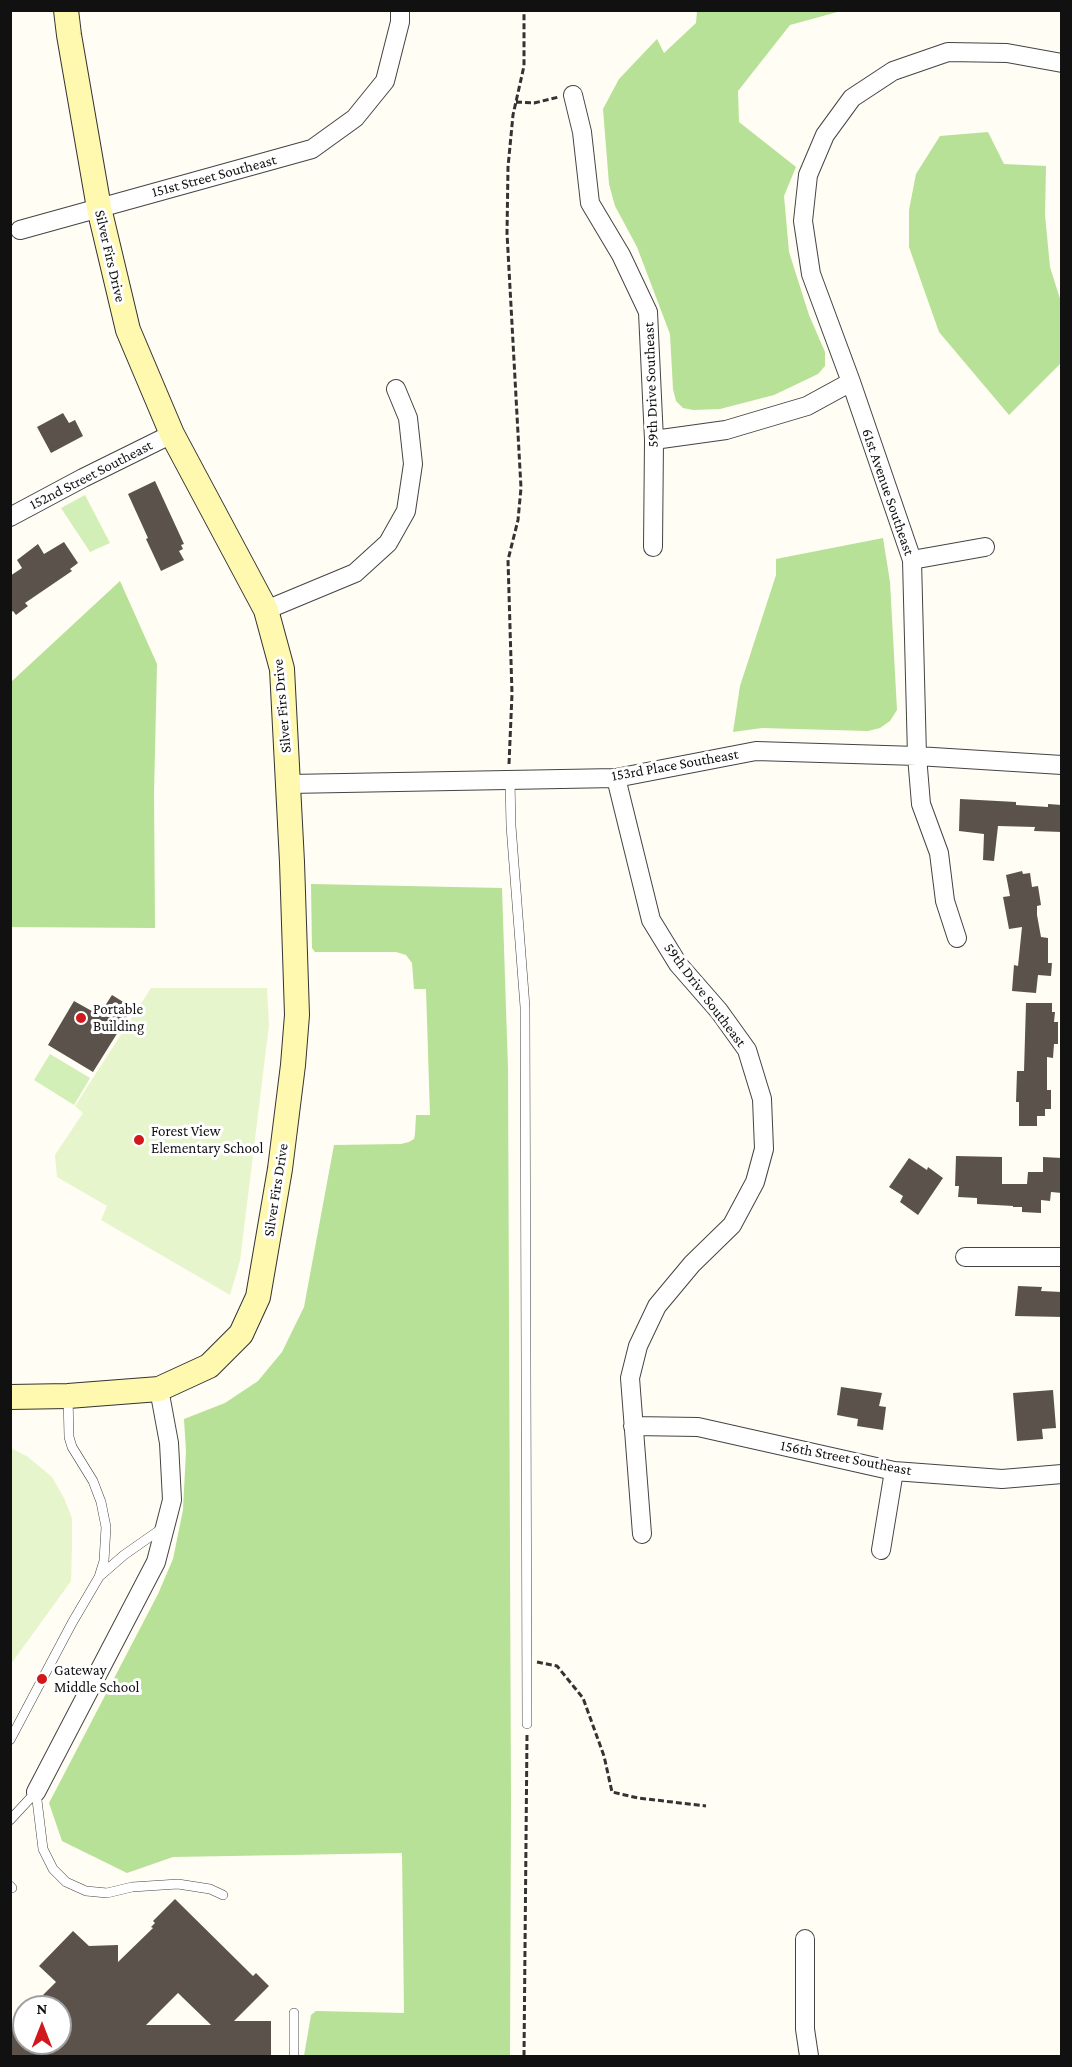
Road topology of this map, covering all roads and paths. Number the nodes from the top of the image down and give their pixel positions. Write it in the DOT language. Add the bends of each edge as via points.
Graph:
graph roads {
  1 [pos="66,10"];
  2 [pos="400,10"];
  3 [pos="524,10"];
  4 [pos="1062,63"];
  5 [pos="573,95"];
  6 [pos="516,102"];
  7 [pos="99,208"];
  8 [pos="20,230"];
  9 [pos="851,382"];
  10 [pos="396,389"];
  11 [pos="172,434"];
  12 [pos="654,440"];
  13 [pos="10,517"];
  14 [pos="653,547"];
  15 [pos="985,547"];
  16 [pos="912,560"];
  17 [pos="266,610"];
  18 [pos="917,756"];
  19 [pos="1062,765"];
  20 [pos="616,778"];
  21 [pos="510,781"];
  22 [pos="289,784"];
  23 [pos="957,938"];
  24 [pos="964,1257"];
  25 [pos="1062,1257"];
  26 [pos="159,1389"];
  27 [pos="68,1396"];
  28 [pos="10,1397"];
  29 [pos="633,1426"];
  30 [pos="894,1471"];
  31 [pos="1062,1474"];
  32 [pos="165,1526"];
  33 [pos="642,1534"];
  34 [pos="881,1550"];
  35 [pos="99,1577"];
  36 [pos="527,1659"];
  37 [pos="527,1724"];
  38 [pos="10,1740"];
  39 [pos="36,1792"];
  40 [pos="706,1806"];
  41 [pos="10,1820"];
  42 [pos="222,1895"];
  43 [pos="805,1939"];
  44 [pos="294,2013"];
  45 [pos="294,2056"];
  46 [pos="524,2056"];
  47 [pos="809,2056"];
  1 -- 7 [label="street, Silver Firs Drive"];
  2 -- 7 [label="street, 151st Street Southeast" via="385,81 355,118 312,149"];
  3 -- 6 [label="path" via="524,66"];
  4 -- 9 [label="street, 61st Avenue Southeast" via="1007,53 948,52 893,71 852,98 825,135 808,175 803,221 811,274"];
  5 -- 6 [label="path" via="534,103"];
  5 -- 12 [label="street, 59th Drive Southeast" via="582,132 590,202 648,312"];
  6 -- 21 [label="path" via="508,167 507,232 521,488 508,560 512,633"];
  7 -- 8 [label="street, 151st Street Southeast"];
  7 -- 11 [label="street, Silver Firs Drive" via="128,330"];
  9 -- 12 [label="street" via="807,406 726,430"];
  9 -- 16 [label="street, 61st Avenue Southeast"];
  10 -- 17 [label="street" via="408,418 413,464 406,511 388,543 355,573"];
  11 -- 13 [label="street, 152nd Street Southeast"];
  11 -- 17 [label="street, Silver Firs Drive"];
  12 -- 14 [label="street, 59th Drive Southeast"];
  15 -- 16 [label="street"];
  16 -- 18 [label="street, 61st Avenue Southeast"];
  17 -- 22 [label="street, Silver Firs Drive" via="282,669"];
  18 -- 19 [label="street, 153rd Place Southeast"];
  18 -- 20 [label="street, 153rd Place Southeast" via="756,751"];
  18 -- 23 [label="street, 61st Avenue Southeast" via="921,804 939,852 945,901"];
  20 -- 21 [label="street, 153rd Place Southeast"];
  20 -- 29 [label="street, 59th Drive Southeast" via="651,920 678,964 747,1050 762,1099 764,1149 755,1182 732,1225 657,1306 638,1346 630,1378"];
  21 -- 22 [label="street, 153rd Place Southeast"];
  21 -- 36 [label="lane" via="525,1007"];
  22 -- 26 [label="street, Silver Firs Drive" via="297,1015 287,1113 258,1297 241,1334 209,1366"];
  24 -- 25 [label="street"];
  26 -- 27 [label="street"];
  26 -- 32 [label="street" via="169,1443 172,1500"];
  27 -- 28 [label="street"];
  27 -- 35 [label="lane" via="69,1437 93,1481 106,1527 105,1561"];
  29 -- 30 [label="street, 156th Street Southeast" via="698,1427"];
  29 -- 33 [label="street, 59th Drive Southeast"];
  30 -- 31 [label="street, 156th Street Southeast" via="1002,1479"];
  30 -- 34 [label="street"];
  32 -- 35 [label="lane"];
  32 -- 39 [label="street" via="156,1563"];
  35 -- 38 [label="lane"];
  36 -- 37 [label="lane"];
  36 -- 40 [label="path" via="556,1666 582,1698 604,1756 612,1792"];
  37 -- 46 [label="path"];
  39 -- 41 [label="lane"];
  39 -- 42 [label="lane" via="43,1849 53,1869 66,1882 86,1891 106,1893 178,1884"];
  43 -- 47 [label="street" via="805,2029"];
  44 -- 45 [label="lane"];
}
